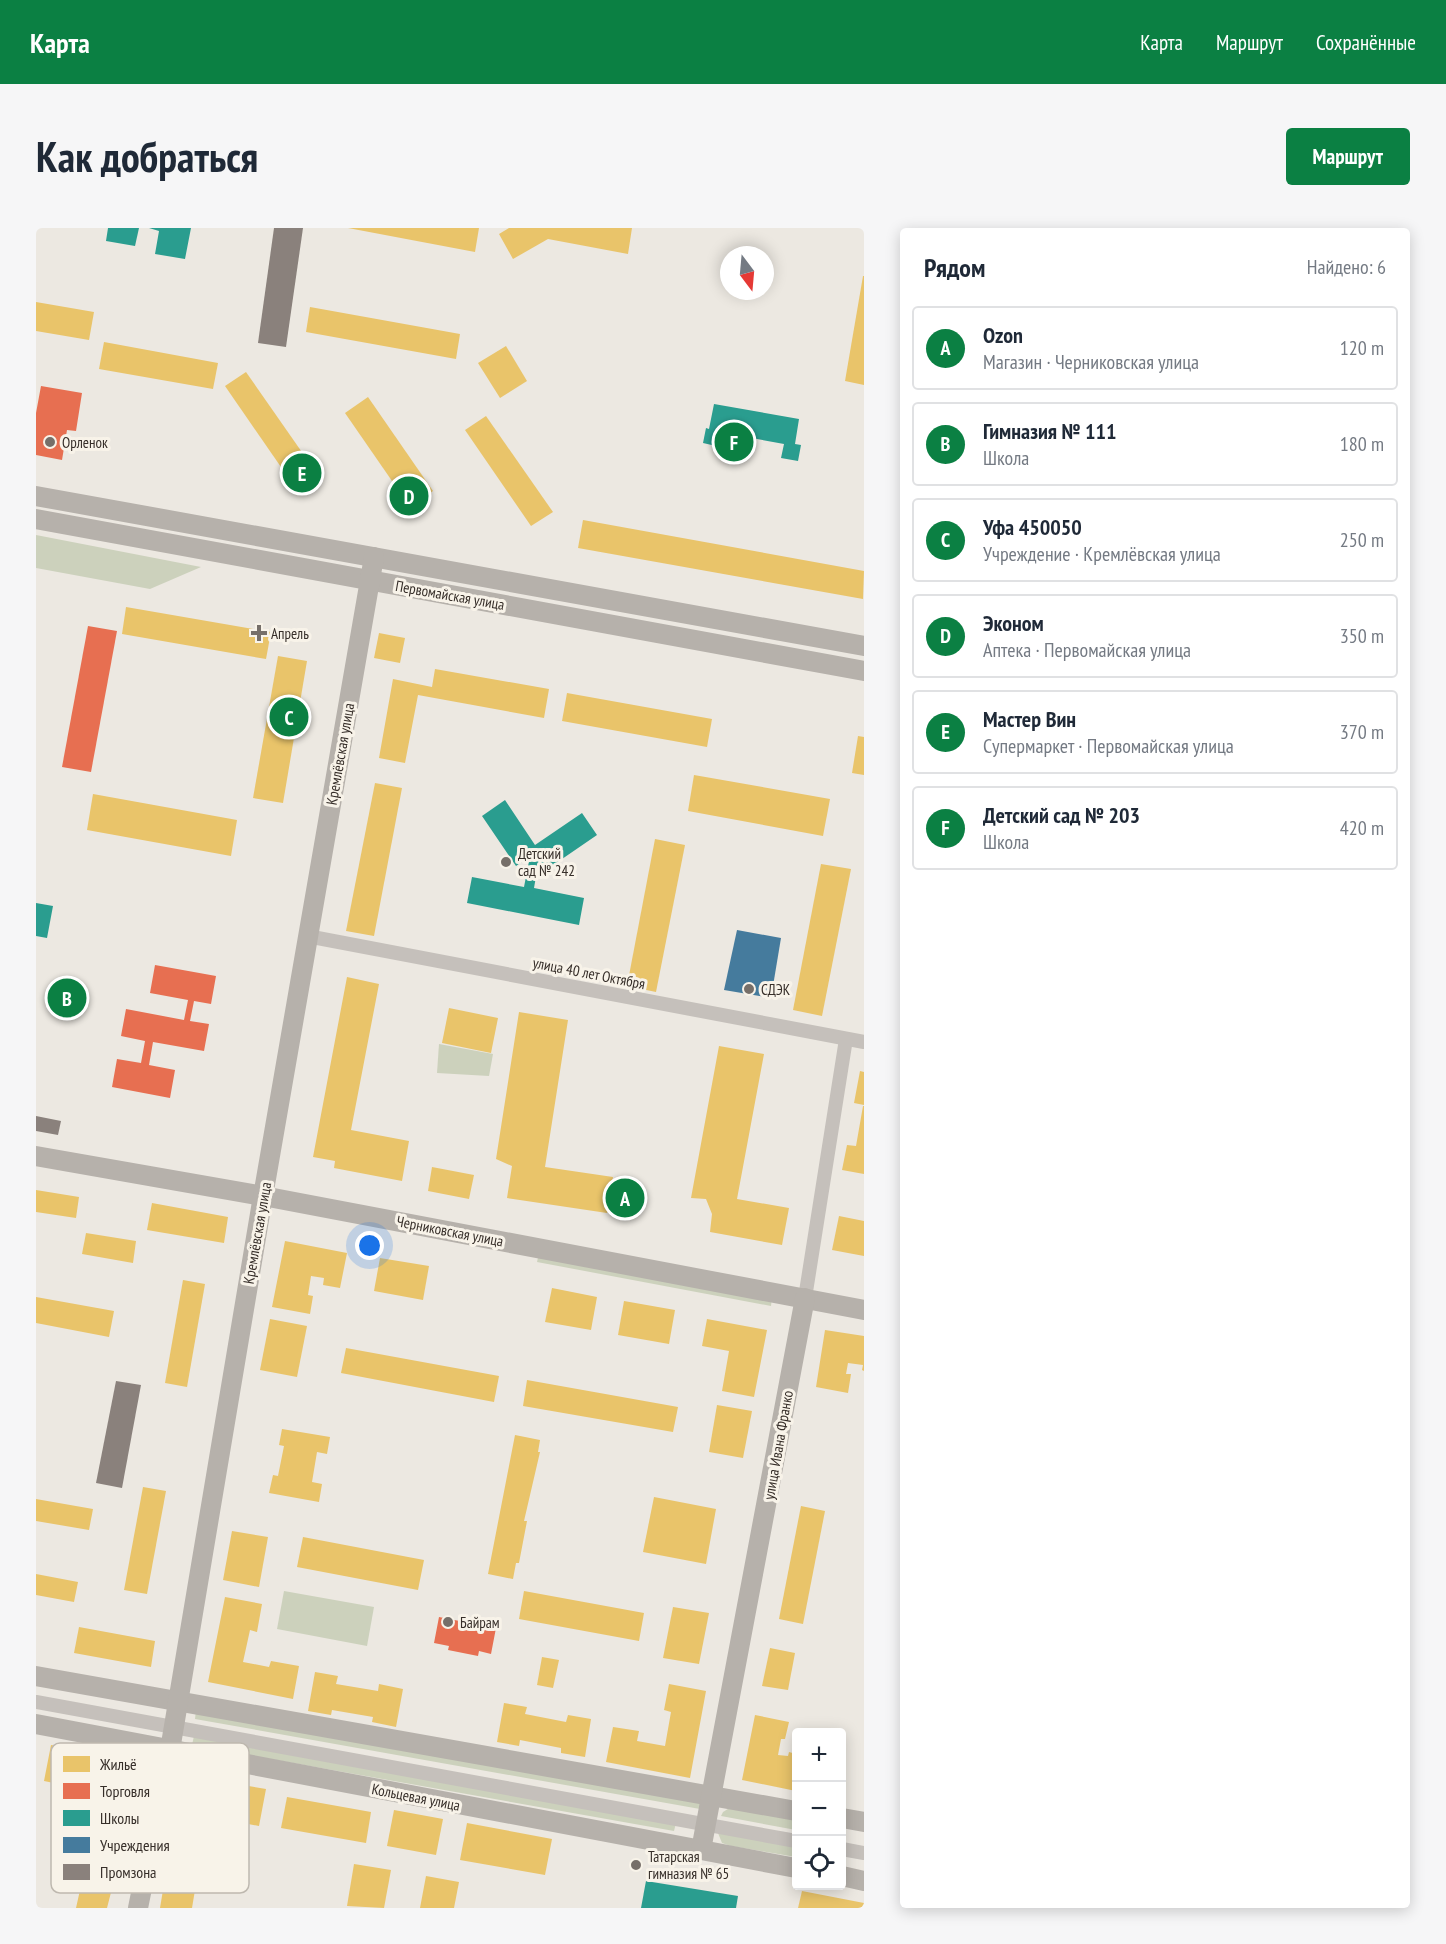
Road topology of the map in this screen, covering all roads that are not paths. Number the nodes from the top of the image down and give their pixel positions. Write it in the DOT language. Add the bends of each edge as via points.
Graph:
graph roads {
  1 [pos="36,496"];
  2 [pos="36,519"];
  3 [pos="374,557"];
  4 [pos="369,580"];
  5 [pos="864,646"];
  6 [pos="864,671"];
  7 [pos="307,936"];
  8 [pos="846,1039"];
  9 [pos="864,1042"];
  10 [pos="36,1156"];
  11 [pos="263,1196"];
  12 [pos="805,1298"];
  13 [pos="864,1310"];
  14 [pos="36,1676"];
  15 [pos="36,1702"];
  16 [pos="178,1702"];
  17 [pos="36,1724"];
  18 [pos="173,1727"];
  19 [pos="134,1743"];
  20 [pos="171,1743"];
  21 [pos="249,1765"];
  22 [pos="712,1797"];
  23 [pos="792,1810"];
  24 [pos="846,1819"];
  25 [pos="864,1822"];
  26 [pos="706,1825"];
  27 [pos="792,1840"];
  28 [pos="701,1850"];
  29 [pos="846,1850"];
  30 [pos="864,1853"];
  31 [pos="792,1867"];
  32 [pos="846,1877"];
  33 [pos="864,1881"];
  34 [pos="141,1893"];
  35 [pos="138,1908"];
  1 -- 3 [label="main road, Первомайская улица"];
  2 -- 4 [label="main road, Первомайская улица"];
  3 -- 4 [label="main road, Кремлёвская улица"];
  3 -- 5 [label="main road, Первомайская улица"];
  4 -- 6 [label="main road, Первомайская улица"];
  4 -- 7 [label="main road, Кремлёвская улица"];
  7 -- 8 [label="street, улица 40 лет Октября"];
  7 -- 11 [label="main road, Кремлёвская улица"];
  8 -- 9 [label="street, улица 40 лет Октября"];
  8 -- 12 [label="street, улица Ивана Франко"];
  10 -- 11 [label="main road, Черниковская улица"];
  11 -- 12 [label="main road, Черниковская улица"];
  11 -- 16 [label="main road, Кремлёвская улица"];
  12 -- 13 [label="main road, Черниковская улица"];
  12 -- 22 [label="main road, улица Ивана Франко"];
  14 -- 16 [label="main road"];
  15 -- 18 [label="street"];
  16 -- 18 [label="main road, Кремлёвская улица"];
  16 -- 22 [label="main road"];
  17 -- 19 [label="main road, Кольцевая улица"];
  18 -- 20 [label="main road, Кремлёвская улица"];
  18 -- 26 [label="street"];
  21 -- 28 [label="main road, Кольцевая улица"];
  22 -- 23 [label="main road"];
  22 -- 26 [label="main road, улица Ивана Франко"];
  24 -- 25 [label="main road"];
  26 -- 27 [label="street"];
  26 -- 28 [label="main road, улица Ивана Франко"];
  28 -- 31 [label="main road, Кольцевая улица"];
  29 -- 30 [label="street"];
  32 -- 33 [label="main road"];
  34 -- 35 [label="main road, Кремлёвская улица"];
}
